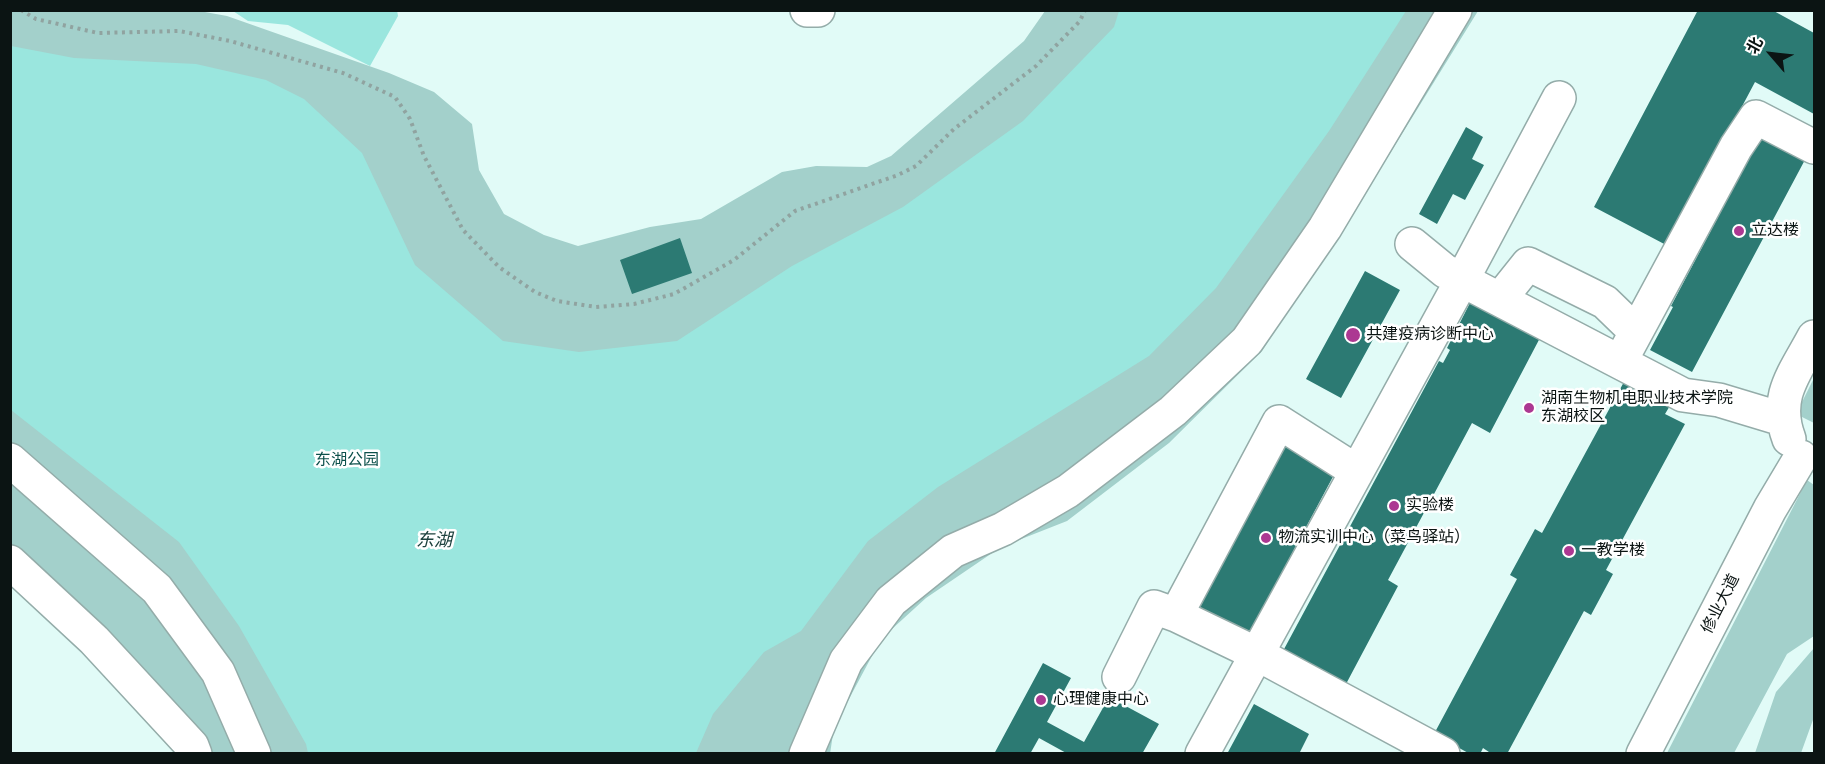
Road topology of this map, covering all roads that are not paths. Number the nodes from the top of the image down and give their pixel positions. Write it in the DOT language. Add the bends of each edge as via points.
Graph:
graph roads {
  1 [pos="807,10"];
  2 [pos="818,10"];
  3 [pos="1455,10"];
  4 [pos="1558,98"];
  5 [pos="1815,147"];
  6 [pos="1483,242"];
  7 [pos="1412,244"];
  8 [pos="1528,264"];
  9 [pos="1462,280"];
  10 [pos="1500,299"];
  11 [pos="1636,332"];
  12 [pos="1815,337"];
  13 [pos="1620,362"];
  14 [pos="1782,419"];
  15 [pos="10,460"];
  16 [pos="1808,461"];
  17 [pos="1356,471"];
  18 [pos="10,562"];
  19 [pos="1176,615"];
  20 [pos="1257,654"];
  21 [pos="1119,677"];
  22 [pos="195,753"];
  23 [pos="254,753"];
  24 [pos="806,753"];
  25 [pos="1202,753"];
  26 [pos="1443,753"];
  27 [pos="1643,753"];
  1 -- 2 [label="street"];
  3 -- 24 [label="street" via="1325,228 1247,341 1173,411 1068,491 1003,530 953,551 891,601 846,661"];
  4 -- 6 [label="street"];
  5 -- 11 [label="street" via="1756,117"];
  6 -- 8 [label="street"];
  6 -- 9 [label="street"];
  7 -- 9 [label="street"];
  8 -- 10 [label="street"];
  8 -- 11 [label="street" via="1605,302"];
  9 -- 10 [label="street"];
  9 -- 17 [label="street"];
  10 -- 13 [label="street"];
  11 -- 13 [label="street"];
  12 -- 14 [label="street" via="1785,394"];
  13 -- 14 [label="street" via="1683,395 1719,400"];
  14 -- 16 [label="street, 修业大道" via="1793,449"];
  15 -- 23 [label="street" via="157,589 218,672"];
  16 -- 27 [label="street, 修业大道" via="1770,509"];
  17 -- 19 [label="street" via="1279,422"];
  17 -- 20 [label="street"];
  18 -- 22 [label="street" via="94,640"];
  19 -- 20 [label="street"];
  19 -- 21 [label="street" via="1154,608"];
  20 -- 25 [label="street"];
  20 -- 26 [label="street"];
}
